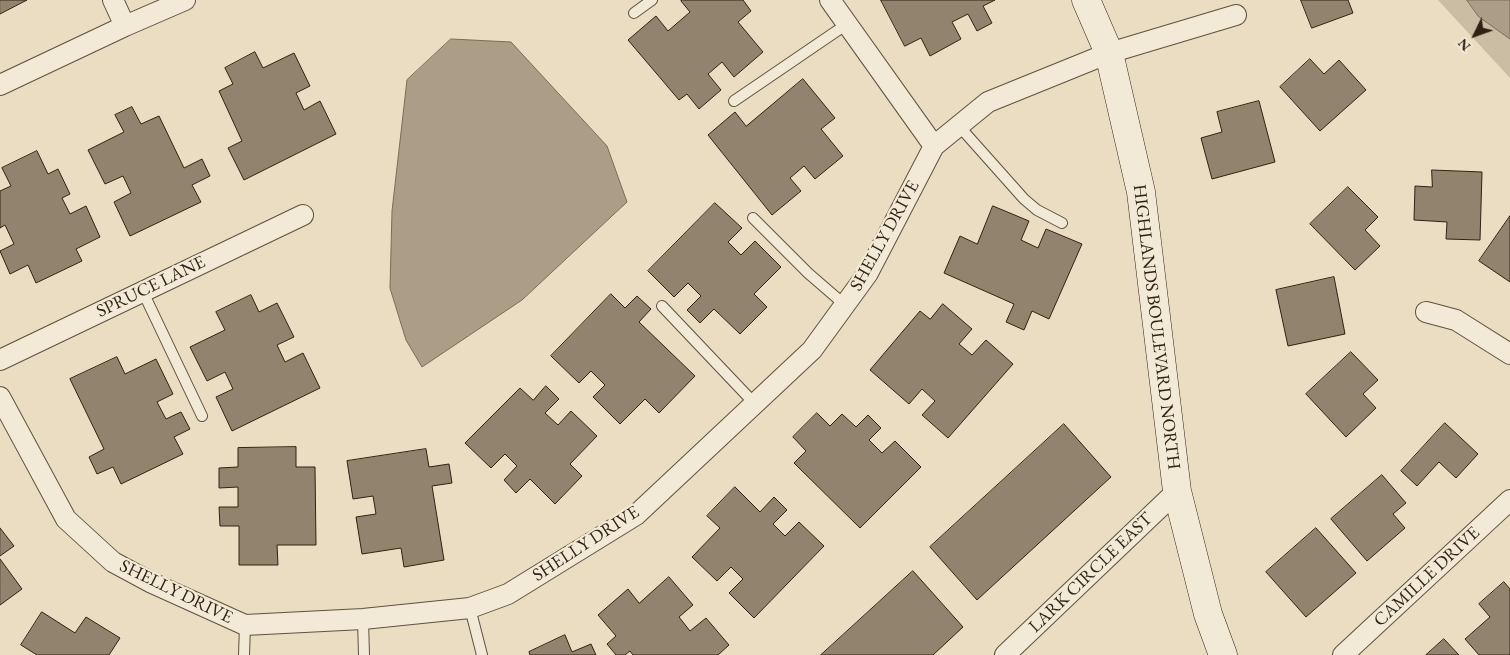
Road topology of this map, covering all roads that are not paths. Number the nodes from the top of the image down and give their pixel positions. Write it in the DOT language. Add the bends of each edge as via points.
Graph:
graph roads {
  1 [pos="112,0"];
  2 [pos="185,0"];
  3 [pos="652,0"];
  4 [pos="830,0"];
  5 [pos="1086,0"];
  6 [pos="634,13"];
  7 [pos="1236,15"];
  8 [pos="848,24"];
  9 [pos="125,26"];
  10 [pos="1109,53"];
  11 [pos="0,85"];
  12 [pos="734,101"];
  13 [pos="959,126"];
  14 [pos="934,146"];
  15 [pos="302,215"];
  16 [pos="753,218"];
  17 [pos="1062,223"];
  18 [pos="143,292"];
  19 [pos="845,305"];
  20 [pos="662,306"];
  21 [pos="1426,312"];
  22 [pos="1510,354"];
  23 [pos="0,360"];
  24 [pos="0,397"];
  25 [pos="754,404"];
  26 [pos="202,416"];
  27 [pos="1177,492"];
  28 [pos="1510,500"];
  29 [pos="470,608"];
  30 [pos="363,619"];
  31 [pos="245,625"];
  32 [pos="244,655"];
  33 [pos="364,655"];
  34 [pos="482,655"];
  35 [pos="1005,655"];
  36 [pos="1223,655"];
  37 [pos="1343,655"];
  1 -- 9 [label="street"];
  2 -- 9 [label="street"];
  3 -- 6 [label="lane"];
  4 -- 8 [label="street"];
  5 -- 10 [label="street, HIGHLANDS BOULEVARD NORTH"];
  7 -- 10 [label="street, SHELLY DRIVE"];
  8 -- 12 [label="lane"];
  8 -- 14 [label="street"];
  9 -- 11 [label="street"];
  10 -- 13 [label="street, SHELLY DRIVE" via="988,102"];
  10 -- 27 [label="street, HIGHLANDS BOULEVARD NORTH" via="1141,192"];
  13 -- 14 [label="street, SHELLY DRIVE"];
  13 -- 17 [label="lane" via="1024,199 1036,210"];
  14 -- 19 [label="street, SHELLY DRIVE" via="868,273"];
  15 -- 18 [label="street, SPRUCE LANE"];
  16 -- 19 [label="lane"];
  18 -- 23 [label="street, SPRUCE LANE"];
  18 -- 26 [label="lane"];
  19 -- 25 [label="street, SHELLY DRIVE" via="812,350"];
  20 -- 25 [label="lane"];
  21 -- 22 [label="street" via="1456,320"];
  24 -- 31 [label="street, SHELLY DRIVE" via="66,519 113,562"];
  25 -- 29 [label="street, SHELLY DRIVE" via="636,515 508,594"];
  27 -- 35 [label="street, LARK CIRCLE EAST"];
  27 -- 36 [label="street, HIGHLANDS BOULEVARD NORTH" via="1208,614"];
  28 -- 37 [label="street, CAMILLE DRIVE"];
  29 -- 30 [label="street, SHELLY DRIVE"];
  29 -- 34 [label="lane"];
  30 -- 31 [label="street, SHELLY DRIVE"];
  30 -- 33 [label="lane"];
  31 -- 32 [label="lane"];
}
